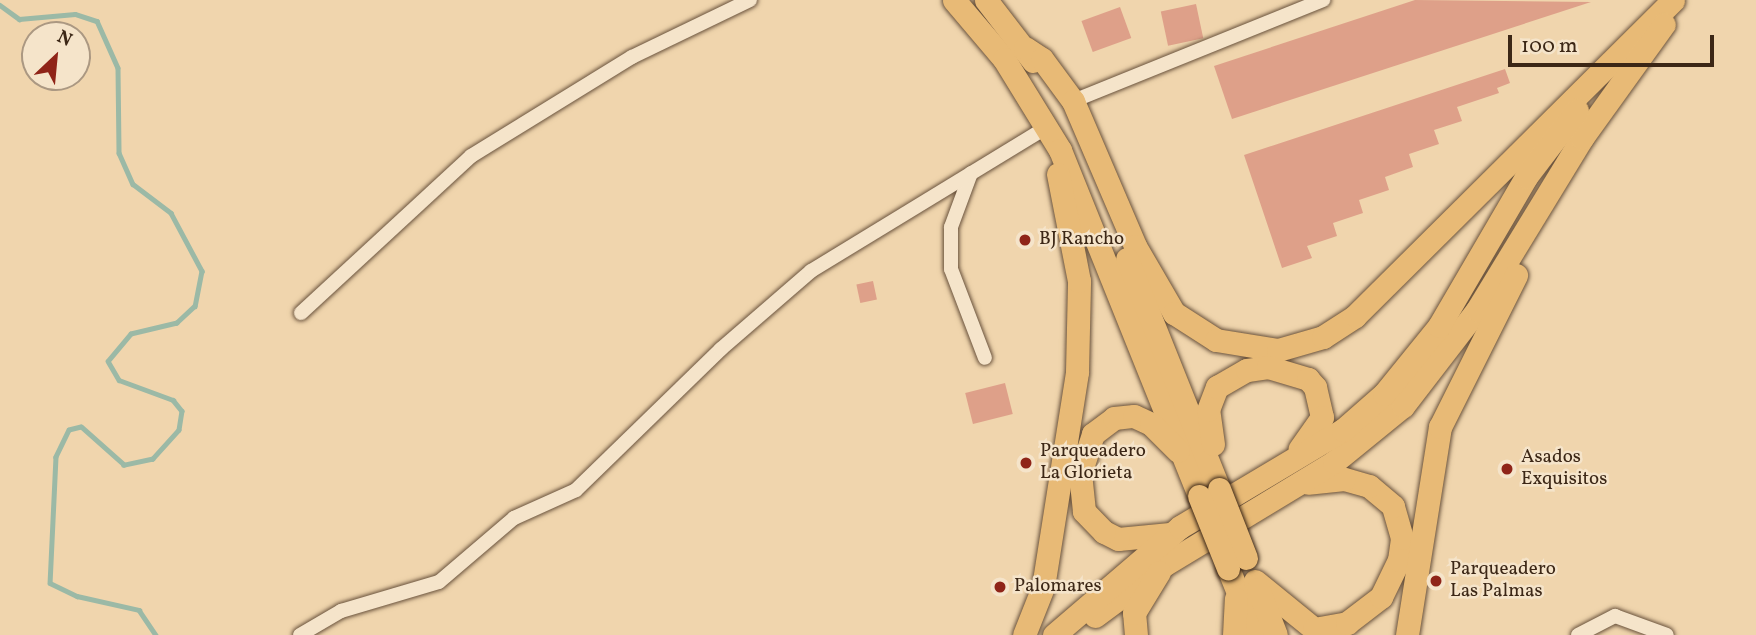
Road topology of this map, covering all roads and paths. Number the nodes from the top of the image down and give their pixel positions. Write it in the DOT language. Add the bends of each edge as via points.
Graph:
graph roads {
  1 [pos="750,0"];
  2 [pos="954,0"];
  3 [pos="986,0"];
  4 [pos="1323,0"];
  5 [pos="1674,0"];
  6 [pos="1681,0"];
  7 [pos="1025,48"];
  8 [pos="1644,50"];
  9 [pos="1073,101"];
  10 [pos="1040,122"];
  11 [pos="971,173"];
  12 [pos="301,313"];
  13 [pos="985,358"];
  14 [pos="1185,458"];
  15 [pos="1283,468"];
  16 [pos="1301,484"];
  17 [pos="1209,492"];
  18 [pos="1170,534"];
  19 [pos="1164,565"];
  20 [pos="1241,574"];
  21 [pos="300,635"];
  22 [pos="1024,635"];
  23 [pos="1054,635"];
  24 [pos="1075,635"];
  25 [pos="1136,635"];
  26 [pos="1234,635"];
  27 [pos="1255,635"];
  28 [pos="1276,635"];
  29 [pos="1407,635"];
  30 [pos="1578,635"];
  31 [pos="1667,635"];
  1 -- 12 [label="street" via="632,57 471,156"];
  2 -- 10 [label="main road" via="1004,59"];
  3 -- 7 [label="main road"];
  4 -- 9 [label="street"];
  5 -- 9 [label="main road" via="1355,316 1323,337 1278,350 1216,341 1174,313 1135,246 1104,163"];
  6 -- 8 [label="main road"];
  6 -- 15 [label="main road" via="1544,150 1439,326 1391,385 1343,430"];
  7 -- 9 [label="main road" via="1042,59"];
  7 -- 17 [label="main road" via="1081,146"];
  8 -- 16 [label="main road" via="1424,382 1381,425"];
  8 -- 29 [label="main road" via="1449,402 1429,482"];
  10 -- 11 [label="street"];
  10 -- 14 [label="main road" via="1103,246"];
  10 -- 22 [label="main road" via="1072,227 1080,307 1075,392 1049,554 1040,601"];
  11 -- 13 [label="street" via="951,227 951,269"];
  11 -- 21 [label="street" via="811,271 576,490 514,518 439,582 341,611"];
  14 -- 17 [label="main road"];
  14 -- 18 [label="main road" via="1151,424 1133,416 1114,418 1093,434 1080,474 1084,511 1104,533 1118,539"];
  15 -- 17 [label="main road" via="1318,428 1322,406 1308,379 1268,367 1247,370 1217,387 1210,399"];
  15 -- 18 [label="main road"];
  16 -- 19 [label="main road"];
  16 -- 20 [label="main road" via="1345,479 1381,494 1399,520 1402,538 1392,577 1366,611 1331,629 1299,622"];
  17 -- 20 [label="main road, bridge"];
  18 -- 23 [label="main road"];
  19 -- 24 [label="main road"];
  19 -- 25 [label="main road" via="1134,613"];
  20 -- 26 [label="main road"];
  20 -- 27 [label="main road"];
  20 -- 28 [label="main road"];
  30 -- 31 [label="street" via="1615,616"];
}
